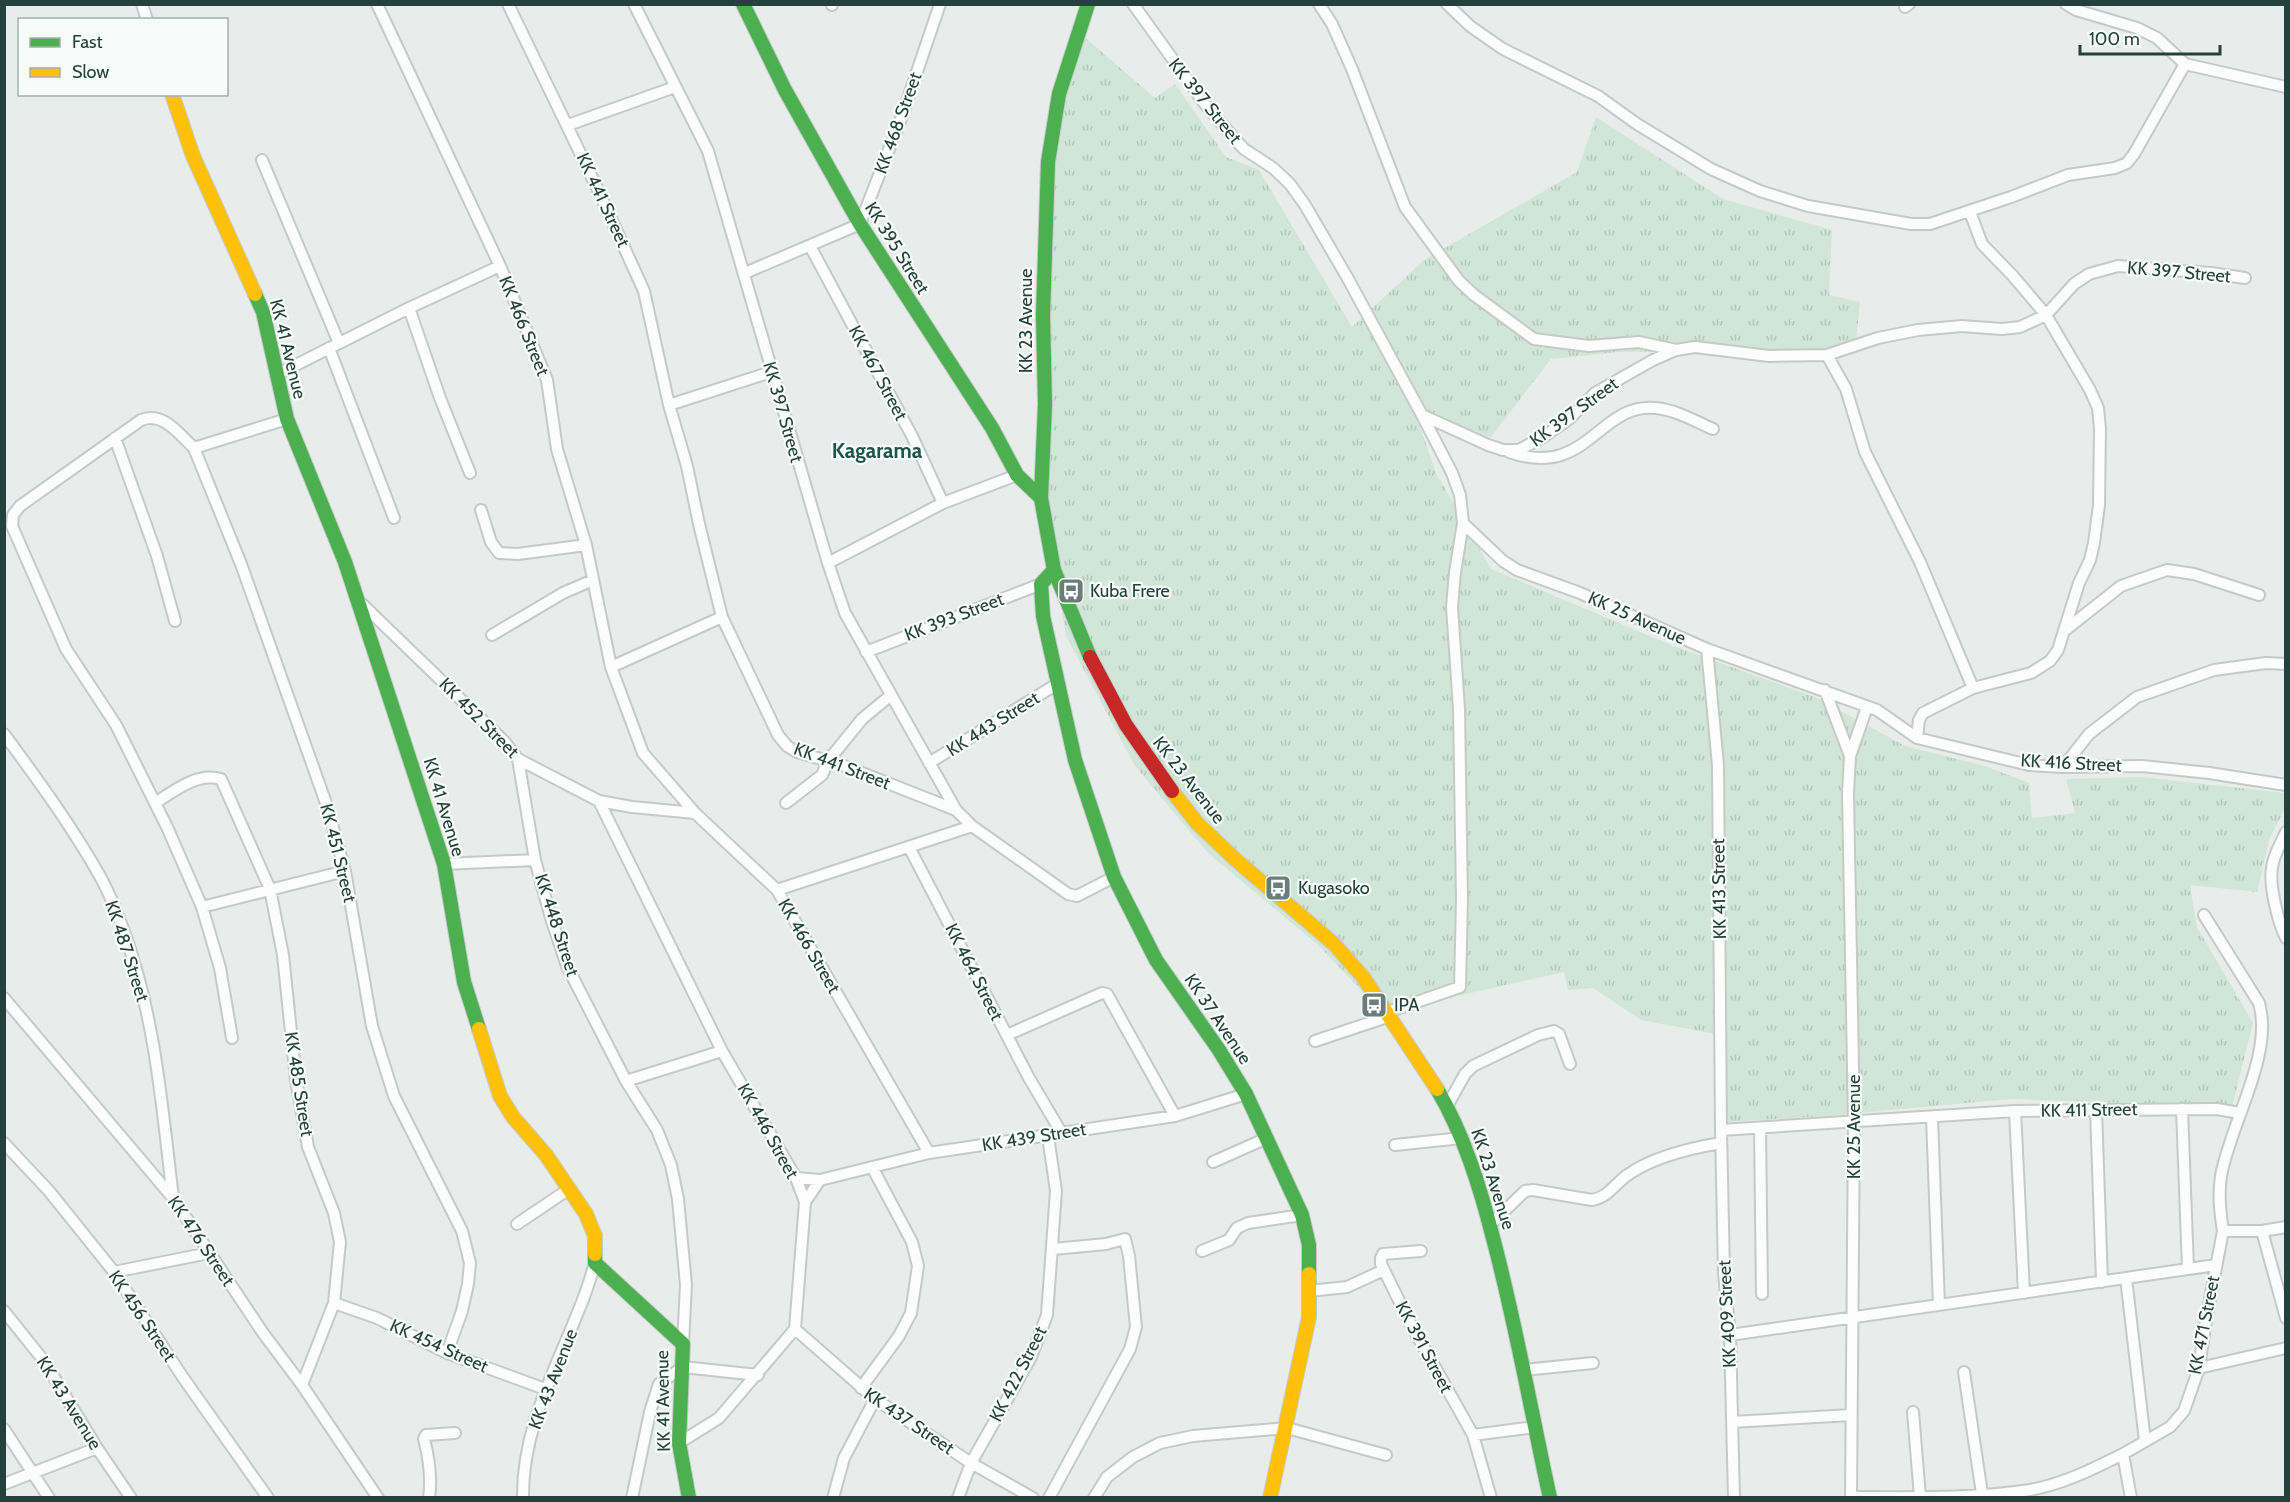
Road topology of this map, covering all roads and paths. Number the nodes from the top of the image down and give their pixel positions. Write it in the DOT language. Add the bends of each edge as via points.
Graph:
graph roads {
  1 [pos="377,4"];
  2 [pos="508,4"];
  3 [pos="634,4"];
  4 [pos="743,4"];
  5 [pos="940,4"];
  6 [pos="1088,4"];
  7 [pos="1132,4"];
  8 [pos="1319,4"];
  9 [pos="1446,4"];
  10 [pos="2066,4"];
  11 [pos="2185,64"];
  12 [pos="675,87"];
  13 [pos="2286,87"];
  14 [pos="173,96"];
  15 [pos="567,126"];
  16 [pos="262,160"];
  17 [pos="1970,212"];
  18 [pos="860,224"];
  19 [pos="810,246"];
  20 [pos="500,266"];
  21 [pos="745,273"];
  22 [pos="2245,278"];
  23 [pos="409,308"];
  24 [pos="2046,315"];
  25 [pos="334,346"];
  26 [pos="1676,351"];
  27 [pos="1827,355"];
  28 [pos="771,372"];
  29 [pos="276,375"];
  30 [pos="669,405"];
  31 [pos="1422,415"];
  32 [pos="287,419"];
  33 [pos="1713,429"];
  34 [pos="115,438"];
  35 [pos="194,448"];
  36 [pos="1503,450"];
  37 [pos="471,473"];
  38 [pos="1017,475"];
  39 [pos="1041,498"];
  40 [pos="943,503"];
  41 [pos="481,510"];
  42 [pos="394,518"];
  43 [pos="1463,523"];
  44 [pos="586,545"];
  45 [pos="828,564"];
  46 [pos="1054,570"];
  47 [pos="593,580"];
  48 [pos="1041,584"];
  49 [pos="2259,596"];
  50 [pos="356,598"];
  51 [pos="722,617"];
  52 [pos="175,621"];
  53 [pos="2064,631"];
  54 [pos="492,635"];
  55 [pos="1707,649"];
  56 [pos="866,652"];
  57 [pos="2286,664"];
  58 [pos="611,667"];
  59 [pos="1057,684"];
  60 [pos="1973,688"];
  61 [pos="1825,690"];
  62 [pos="891,695"];
  63 [pos="1867,707"];
  64 [pos="4,734"];
  65 [pos="1917,738"];
  66 [pos="1850,756"];
  67 [pos="518,759"];
  68 [pos="828,761"];
  69 [pos="929,763"];
  70 [pos="2063,767"];
  71 [pos="2286,785"];
  72 [pos="599,801"];
  73 [pos="786,802"];
  74 [pos="155,803"];
  75 [pos="956,810"];
  76 [pos="695,813"];
  77 [pos="972,826"];
  78 [pos="2286,832"];
  79 [pos="909,847"];
  80 [pos="536,860"];
  81 [pos="444,864"];
  82 [pos="345,871"];
  83 [pos="1114,877"];
  84 [pos="270,889"];
  85 [pos="777,890"];
  86 [pos="202,907"];
  87 [pos="2204,915"];
  88 [pos="2286,938"];
  89 [pos="4,998"];
  90 [pos="17,1013"];
  91 [pos="1389,1014"];
  92 [pos="4,1015"];
  93 [pos="1006,1035"];
  94 [pos="232,1038"];
  95 [pos="1315,1041"];
  96 [pos="722,1051"];
  97 [pos="1570,1064"];
  98 [pos="626,1081"];
  99 [pos="1246,1094"];
  100 [pos="1447,1106"];
  101 [pos="2182,1109"];
  102 [pos="2096,1110"];
  103 [pos="2015,1111"];
  104 [pos="2240,1113"];
  105 [pos="1175,1116"];
  106 [pos="1932,1117"];
  107 [pos="1854,1122"];
  108 [pos="1760,1128"];
  109 [pos="1721,1130"];
  110 [pos="1061,1132"];
  111 [pos="1048,1136"];
  112 [pos="1267,1138"];
  113 [pos="1462,1138"];
  114 [pos="1721,1143"];
  115 [pos="1395,1145"];
  116 [pos="7,1149"];
  117 [pos="929,1154"];
  118 [pos="1213,1162"];
  119 [pos="872,1167"];
  120 [pos="796,1178"];
  121 [pos="820,1180"];
  122 [pos="569,1189"];
  123 [pos="173,1198"];
  124 [pos="805,1202"];
  125 [pos="1302,1215"];
  126 [pos="517,1224"];
  127 [pos="1490,1225"];
  128 [pos="2286,1227"];
  129 [pos="2223,1231"];
  130 [pos="2262,1231"];
  131 [pos="1053,1249"];
  132 [pos="1202,1251"];
  133 [pos="1420,1251"];
  134 [pos="209,1253"];
  135 [pos="595,1263"];
  136 [pos="2216,1265"];
  137 [pos="2188,1269"];
  138 [pos="1384,1270"];
  139 [pos="114,1272"];
  140 [pos="2127,1278"];
  141 [pos="2102,1282"];
  142 [pos="1309,1291"];
  143 [pos="2024,1293"];
  144 [pos="1762,1294"];
  145 [pos="334,1303"];
  146 [pos="1939,1305"];
  147 [pos="4,1311"];
  148 [pos="1853,1317"];
  149 [pos="2286,1318"];
  150 [pos="795,1329"];
  151 [pos="1730,1335"];
  152 [pos="683,1344"];
  153 [pos="2286,1348"];
  154 [pos="447,1353"];
  155 [pos="1593,1363"];
  156 [pos="682,1367"];
  157 [pos="2199,1368"];
  158 [pos="1523,1370"];
  159 [pos="1964,1372"];
  160 [pos="758,1375"];
  161 [pos="302,1385"];
  162 [pos="861,1388"];
  163 [pos="545,1389"];
  164 [pos="875,1399"];
  165 [pos="1913,1412"];
  166 [pos="1851,1415"];
  167 [pos="1732,1422"];
  168 [pos="1535,1427"];
  169 [pos="1287,1428"];
  170 [pos="4,1429"];
  171 [pos="455,1432"];
  172 [pos="1473,1435"];
  173 [pos="2145,1441"];
  174 [pos="680,1443"];
  175 [pos="97,1448"];
  176 [pos="2123,1454"];
  177 [pos="1386,1455"];
  178 [pos="971,1463"];
  179 [pos="33,1472"];
  180 [pos="4,1484"];
  181 [pos="1982,1494"];
  182 [pos="49,1497"];
  183 [pos="131,1497"];
  184 [pos="268,1497"];
  185 [pos="378,1497"];
  186 [pos="429,1497"];
  187 [pos="523,1497"];
  188 [pos="632,1497"];
  189 [pos="689,1497"];
  190 [pos="832,1497"];
  191 [pos="958,1497"];
  192 [pos="1033,1497"];
  193 [pos="1049,1497"];
  194 [pos="1094,1497"];
  195 [pos="1270,1497"];
  196 [pos="1491,1497"];
  197 [pos="1550,1497"];
  198 [pos="1734,1497"];
  199 [pos="1851,1497"];
  200 [pos="1920,1497"];
  201 [pos="1943,1497"];
  202 [pos="2131,1497"];
  1 -- 20 [label="street, KK 466 Street"];
  2 -- 15 [label="street, KK 441 Street"];
  3 -- 12 [label="street, KK 397 Street"];
  4 -- 18 [label="main road, KK 395 Street" via="785,90"];
  5 -- 18 [label="street, KK 468 Street"];
  6 -- 39 [label="main road, KK 23 Avenue" via="1059,94 1047,162"];
  7 -- 31 [label="street, KK 397 Street" via="1233,137 1290,184 1347,277"];
  8 -- 26 [label="street" via="1340,42 1405,207 1459,282 1534,339 1589,346 1639,342"];
  9 -- 17 [label="street" via="1503,49 1598,96 1711,169 1760,191 1808,206 1911,225 1930,224"];
  10 -- 11 [label="street" via="2157,38"];
  11 -- 13 [label="street"];
  11 -- 17 [label="street" via="2127,164 2068,176"];
  12 -- 15 [label="street"];
  12 -- 21 [label="street, KK 397 Street" via="708,151"];
  14 -- 29 [label="main road, KK 41 Avenue" via="193,156 263,312"];
  15 -- 30 [label="street, KK 441 Street" via="644,291"];
  16 -- 25 [label="street"];
  17 -- 24 [label="street" via="1982,244"];
  18 -- 19 [label="street"];
  18 -- 38 [label="main road, KK 395 Street" via="992,428"];
  19 -- 21 [label="street"];
  19 -- 40 [label="street, KK 467 Street" via="912,436"];
  20 -- 23 [label="street"];
  20 -- 44 [label="street, KK 466 Street" via="548,380 557,449"];
  21 -- 28 [label="street, KK 397 Street"];
  22 -- 24 [label="street, KK 397 Street" via="2118,266 2089,274 2074,284"];
  23 -- 25 [label="street"];
  23 -- 37 [label="street"];
  24 -- 27 [label="street, KK 397 Street" via="2020,327 1918,330"];
  24 -- 53 [label="street" via="2090,390 2098,408 2100,429 2094,543"];
  25 -- 29 [label="street"];
  25 -- 42 [label="street"];
  26 -- 27 [label="street, KK 397 Street" via="1695,347 1768,356"];
  26 -- 36 [label="street, KK 397 Street" via="1595,393 1569,419 1543,437 1519,450"];
  27 -- 60 [label="street" via="1846,389 1864,452 1920,562"];
  28 -- 30 [label="street"];
  28 -- 45 [label="street, KK 397 Street"];
  29 -- 32 [label="main road, KK 41 Avenue"];
  30 -- 51 [label="street, KK 441 Street"];
  31 -- 36 [label="street"];
  31 -- 43 [label="street, KK 397 Street" via="1452,473 1460,495"];
  32 -- 35 [label="street"];
  32 -- 50 [label="main road, KK 41 Avenue"];
  33 -- 36 [label="street" via="1670,410 1640,408 1616,419 1563,456 1544,459"];
  34 -- 35 [label="street" via="141,420 156,417"];
  34 -- 52 [label="street" via="157,556"];
  34 -- 74 [label="street" via="20,506 13,515 12,526 66,649 116,725"];
  35 -- 82 [label="street, KK 451 Street" via="291,701"];
  38 -- 39 [label="main road, KK 395 Street"];
  38 -- 40 [label="street"];
  39 -- 46 [label="main road, KK 23 Avenue"];
  40 -- 45 [label="street"];
  41 -- 44 [label="street" via="499,553"];
  43 -- 55 [label="street, KK 25 Avenue" via="1517,570 1590,597"];
  43 -- 91 [label="street, KK 397 Street" via="1452,607 1459,709 1460,987"];
  44 -- 47 [label="street, KK 466 Street"];
  45 -- 56 [label="street, KK 397 Street" via="845,613"];
  46 -- 48 [label="main road"];
  46 -- 91 [label="main road, KK 23 Avenue" via="1093,665 1158,774 1197,823 1334,944 1363,976"];
  47 -- 54 [label="street"];
  47 -- 58 [label="street, KK 466 Street"];
  48 -- 56 [label="street, KK 393 Street"];
  48 -- 59 [label="main road, KK 37 Avenue" via="1043,616"];
  49 -- 53 [label="street" via="2194,574 2167,570 2121,586"];
  50 -- 67 [label="street, KK 452 Street"];
  50 -- 81 [label="main road, KK 41 Avenue"];
  51 -- 58 [label="street"];
  51 -- 68 [label="street, KK 441 Street" via="778,735 797,752"];
  53 -- 60 [label="street" via="2058,650 2042,668"];
  55 -- 61 [label="street, KK 25 Avenue"];
  55 -- 109 [label="street, KK 413 Street" via="1718,765"];
  56 -- 62 [label="street, KK 397 Street"];
  57 -- 70 [label="street" via="2214,670 2137,697 2089,734"];
  58 -- 76 [label="street, KK 466 Street" via="643,753"];
  59 -- 69 [label="street, KK 443 Street"];
  59 -- 83 [label="main road, KK 37 Avenue" via="1075,760"];
  60 -- 65 [label="street" via="1923,713"];
  61 -- 63 [label="street, KK 25 Avenue"];
  61 -- 66 [label="street, KK 25 Avenue"];
  62 -- 68 [label="street" via="862,718"];
  62 -- 69 [label="street, KK 397 Street"];
  63 -- 65 [label="street, KK 416 Street" via="1886,715"];
  63 -- 66 [label="street, KK 25 Avenue"];
  64 -- 123 [label="street, KK 487 Street" via="101,879 118,915 139,975 154,1043"];
  65 -- 70 [label="street, KK 416 Street" via="2029,765"];
  66 -- 107 [label="street, KK 25 Avenue"];
  67 -- 72 [label="street, KK 452 Street"];
  67 -- 80 [label="street, KK 448 Street"];
  68 -- 73 [label="street" via="822,775"];
  68 -- 75 [label="street, KK 441 Street"];
  69 -- 75 [label="street, KK 397 Street"];
  70 -- 71 [label="street, KK 416 Street" via="2142,766"];
  72 -- 76 [label="street, KK 452 Street"];
  72 -- 96 [label="street, KK 446 Street"];
  74 -- 84 [label="street, KK 485 Street" via="196,780 221,779"];
  74 -- 86 [label="street"];
  75 -- 77 [label="street, KK 441 Street"];
  76 -- 85 [label="street, KK 466 Street"];
  77 -- 79 [label="street"];
  77 -- 83 [label="street, KK 441 Street" via="1068,894 1077,896"];
  78 -- 88 [label="street" via="2272,867 2272,883"];
  79 -- 85 [label="street"];
  79 -- 93 [label="street, KK 464 Street"];
  80 -- 81 [label="street"];
  80 -- 98 [label="street, KK 448 Street" via="567,966"];
  81 -- 122 [label="main road, KK 41 Avenue" via="464,982 500,1096"];
  82 -- 84 [label="street"];
  82 -- 154 [label="street, KK 451 Street" via="372,1026 394,1095 462,1231 470,1263 462,1311"];
  83 -- 99 [label="main road, KK 37 Avenue" via="1156,960"];
  84 -- 86 [label="street"];
  84 -- 145 [label="street, KK 485 Street" via="283,955 296,1080 308,1147 334,1214 340,1242"];
  85 -- 117 [label="street, KK 466 Street"];
  86 -- 94 [label="street" via="220,968"];
  87 -- 104 [label="street" via="2259,1003 2263,1019 2254,1071"];
  89 -- 90 [label="street, KK 476 Street"];
  90 -- 92 [label="street"];
  90 -- 123 [label="street, KK 476 Street"];
  91 -- 95 [label="street"];
  91 -- 100 [label="main road, KK 23 Avenue"];
  93 -- 105 [label="street, KK 464 Street" via="1107,994"];
  93 -- 110 [label="street"];
  96 -- 98 [label="street"];
  96 -- 120 [label="street, KK 446 Street"];
  97 -- 100 [label="street" via="1559,1034 1554,1031 1538,1035 1469,1068"];
  98 -- 152 [label="street, KK 448 Street" via="657,1131 671,1165 686,1286"];
  99 -- 105 [label="street, KK 439 Street"];
  99 -- 112 [label="main road, KK 37 Avenue"];
  100 -- 113 [label="main road, KK 23 Avenue"];
  101 -- 102 [label="street, KK 411 Street"];
  101 -- 104 [label="street, KK 411 Street"];
  101 -- 137 [label="street"];
  102 -- 103 [label="street, KK 411 Street"];
  102 -- 141 [label="street"];
  103 -- 106 [label="street, KK 411 Street"];
  103 -- 143 [label="street"];
  104 -- 129 [label="street, KK 471 Street" via="2221,1177"];
  105 -- 110 [label="street, KK 439 Street"];
  106 -- 107 [label="street, KK 411 Street"];
  106 -- 146 [label="street"];
  107 -- 108 [label="street, KK 411 Street"];
  107 -- 148 [label="street, KK 25 Avenue"];
  108 -- 109 [label="street, KK 411 Street"];
  108 -- 144 [label="street"];
  109 -- 114 [label="street, KK 409 Street"];
  110 -- 111 [label="street, KK 439 Street"];
  111 -- 117 [label="street, KK 439 Street"];
  111 -- 131 [label="street, KK 422 Street" via="1056,1191"];
  112 -- 118 [label="street"];
  112 -- 125 [label="main road, KK 37 Avenue"];
  113 -- 115 [label="street"];
  113 -- 127 [label="main road, KK 23 Avenue"];
  114 -- 127 [label="street" via="1691,1148 1656,1161 1629,1174 1601,1199 1525,1191"];
  114 -- 151 [label="street, KK 409 Street" via="1724,1273"];
  116 -- 139 [label="street, KK 456 Street" via="49,1191"];
  117 -- 119 [label="street, KK 439 Street"];
  119 -- 121 [label="street, KK 439 Street"];
  119 -- 162 [label="street" via="912,1242 918,1266 911,1313"];
  120 -- 121 [label="street, KK 439 Street"];
  120 -- 124 [label="street, KK 446 Street"];
  121 -- 124 [label="street"];
  122 -- 126 [label="street"];
  122 -- 135 [label="main road, KK 41 Avenue" via="595,1236"];
  123 -- 134 [label="street, KK 476 Street"];
  124 -- 150 [label="street, KK 446 Street"];
  125 -- 132 [label="street" via="1248,1223 1237,1228 1229,1240"];
  125 -- 142 [label="main road, KK 37 Avenue" via="1309,1245"];
  127 -- 158 [label="main road, KK 23 Avenue"];
  128 -- 130 [label="street"];
  129 -- 130 [label="street"];
  129 -- 136 [label="street, KK 471 Street"];
  130 -- 149 [label="street"];
  131 -- 178 [label="street, KK 422 Street" via="1047,1315 1031,1357"];
  131 -- 193 [label="street" via="1125,1239 1136,1327 1130,1348"];
  133 -- 138 [label="street" via="1383,1254"];
  134 -- 139 [label="street"];
  134 -- 161 [label="street, KK 476 Street"];
  135 -- 152 [label="main road, KK 41 Avenue"];
  135 -- 163 [label="street, KK 43 Avenue" via="580,1309"];
  136 -- 137 [label="street"];
  136 -- 157 [label="street, KK 471 Street"];
  137 -- 140 [label="street"];
  138 -- 142 [label="street" via="1347,1287"];
  138 -- 172 [label="street, KK 391 Street"];
  139 -- 184 [label="street, KK 456 Street"];
  140 -- 141 [label="street"];
  140 -- 173 [label="street"];
  141 -- 143 [label="street"];
  142 -- 169 [label="main road, KK 37 Avenue" via="1309,1317"];
  143 -- 146 [label="street"];
  145 -- 154 [label="street, KK 454 Street" via="377,1318"];
  145 -- 161 [label="street, KK 485 Street"];
  146 -- 148 [label="street"];
  147 -- 175 [label="street, KK 43 Avenue" via="44,1361"];
  148 -- 151 [label="street"];
  148 -- 166 [label="street, KK 25 Avenue"];
  150 -- 160 [label="street"];
  150 -- 162 [label="street, KK 437 Street"];
  151 -- 167 [label="street, KK 409 Street"];
  152 -- 156 [label="main road, KK 41 Avenue"];
  153 -- 157 [label="street"];
  154 -- 163 [label="street, KK 454 Street"];
  155 -- 158 [label="street"];
  156 -- 160 [label="street"];
  156 -- 174 [label="main road, KK 41 Avenue"];
  156 -- 188 [label="street" via="659,1384"];
  157 -- 173 [label="street, KK 471 Street" via="2184,1411 2170,1427"];
  158 -- 168 [label="main road, KK 23 Avenue"];
  159 -- 181 [label="street"];
  160 -- 174 [label="street" via="719,1418"];
  161 -- 185 [label="street, KK 476 Street"];
  162 -- 164 [label="street, KK 437 Street"];
  163 -- 187 [label="street, KK 43 Avenue" via="522,1470"];
  164 -- 178 [label="street, KK 437 Street"];
  164 -- 190 [label="street" via="844,1458"];
  165 -- 200 [label="street"];
  166 -- 167 [label="street"];
  166 -- 199 [label="street, KK 25 Avenue"];
  167 -- 198 [label="street, KK 409 Street"];
  168 -- 172 [label="street"];
  168 -- 197 [label="main road, KK 23 Avenue"];
  169 -- 177 [label="street"];
  169 -- 194 [label="street" via="1193,1436 1160,1443 1107,1477"];
  169 -- 195 [label="main road, KK 37 Avenue"];
  170 -- 179 [label="street"];
  171 -- 186 [label="street" via="426,1435 424,1439 429,1459"];
  172 -- 196 [label="street, KK 391 Street"];
  173 -- 176 [label="street, KK 471 Street"];
  174 -- 189 [label="main road, KK 41 Avenue"];
  175 -- 179 [label="street"];
  175 -- 183 [label="street, KK 43 Avenue"];
  176 -- 181 [label="street, KK 471 Street" via="2064,1481 2030,1490"];
  176 -- 202 [label="street"];
  178 -- 191 [label="street, KK 422 Street"];
  178 -- 192 [label="street, KK 437 Street"];
  179 -- 180 [label="street"];
  179 -- 182 [label="street"];
  181 -- 201 [label="street, KK 471 Street"];
  199 -- 200 [label="street, KK 471 Street"];
  200 -- 201 [label="street, KK 471 Street"];
}
